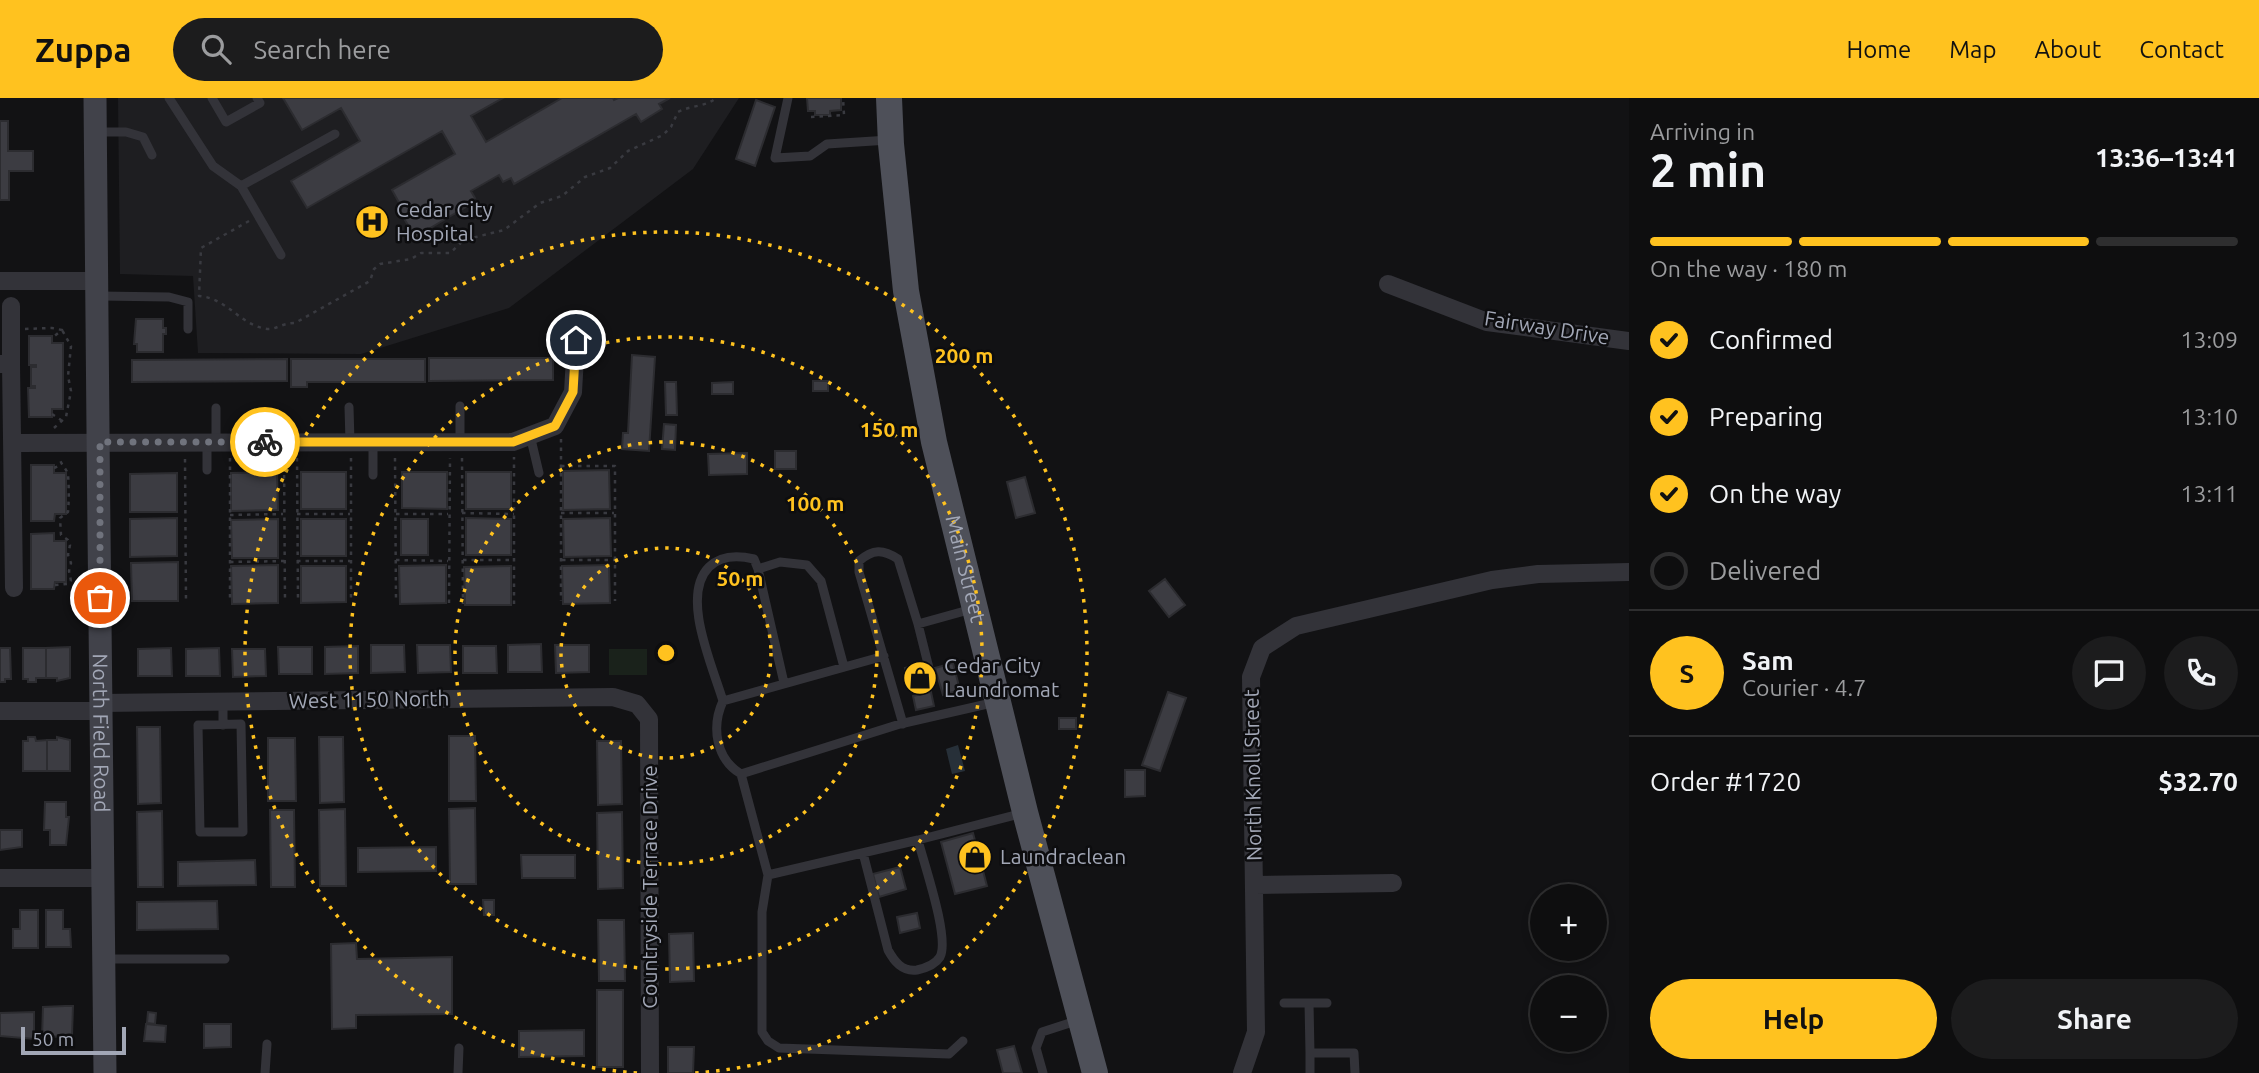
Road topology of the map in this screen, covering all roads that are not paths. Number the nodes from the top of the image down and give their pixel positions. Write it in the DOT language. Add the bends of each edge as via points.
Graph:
graph roads {
  1 [pos="95,98"];
  2 [pos="169,98"];
  3 [pos="212,98"];
  4 [pos="257,98"];
  5 [pos="788,98"];
  6 [pos="889,98"];
  7 [pos="95,132"];
  8 [pos="335,134"];
  9 [pos="890,140"];
  10 [pos="152,155"];
  11 [pos="241,186"];
  12 [pos="281,256"];
  13 [pos="0,281"];
  14 [pos="1388,284"];
  15 [pos="98,288"];
  16 [pos="11,306"];
  17 [pos="188,329"];
  18 [pos="576,340"];
  19 [pos="1629,341"];
  20 [pos="6,364"];
  21 [pos="460,406"];
  22 [pos="349,407"];
  23 [pos="216,408"];
  24 [pos="530,435"];
  25 [pos="100,442"];
  26 [pos="212,442"];
  27 [pos="373,442"];
  28 [pos="351,448"];
  29 [pos="458,450"];
  30 [pos="8,455"];
  31 [pos="207,470"];
  32 [pos="539,472"];
  33 [pos="373,475"];
  34 [pos="7,556"];
  35 [pos="758,569"];
  36 [pos="1629,572"];
  37 [pos="14,588"];
  38 [pos="974,608"];
  39 [pos="918,624"];
  40 [pos="884,656"];
  41 [pos="844,667"];
  42 [pos="929,668"];
  43 [pos="784,683"];
  44 [pos="723,701"];
  45 [pos="223,702"];
  46 [pos="998,702"];
  47 [pos="637,704"];
  48 [pos="100,707"];
  49 [pos="0,711"];
  50 [pos="903,723"];
  51 [pos="223,725"];
  52 [pos="741,774"];
  53 [pos="1024,812"];
  54 [pos="918,840"];
  55 [pos="863,853"];
  56 [pos="768,875"];
  57 [pos="101,877"];
  58 [pos="0,878"];
  59 [pos="1393,883"];
  60 [pos="1255,886"];
  61 [pos="103,959"];
  62 [pos="225,959"];
  63 [pos="1284,1003"];
  64 [pos="1309,1003"];
  65 [pos="1327,1003"];
  66 [pos="1081,1020"];
  67 [pos="963,1041"];
  68 [pos="267,1044"];
  69 [pos="459,1048"];
  70 [pos="1310,1053"];
  71 [pos="105,1073"];
  72 [pos="265,1073"];
  73 [pos="458,1073"];
  74 [pos="650,1073"];
  75 [pos="1043,1073"];
  76 [pos="1095,1073"];
  77 [pos="1243,1073"];
  78 [pos="1310,1073"];
  79 [pos="1354,1073"];
  1 -- 7 [label="street, North Field Road"];
  2 -- 11 [label="lane" via="213,166"];
  3 -- 4 [label="lane" via="226,122 260,103"];
  5 -- 9 [label="lane" via="775,158 810,156 827,144"];
  6 -- 9 [label="main road, Main Street"];
  7 -- 10 [label="lane" via="143,137"];
  7 -- 15 [label="street, North Field Road"];
  8 -- 11 [label="lane"];
  9 -- 38 [label="main road, Main Street" via="906,291 934,442"];
  11 -- 12 [label="lane"];
  13 -- 15 [label="street"];
  14 -- 19 [label="street, Fairway Drive" via="1487,322"];
  15 -- 17 [label="lane" via="188,302"];
  15 -- 25 [label="street, North Field Road"];
  16 -- 20 [label="street"];
  18 -- 24 [label="street" via="573,392 555,426"];
  20 -- 30 [label="street"];
  21 -- 29 [label="lane"];
  22 -- 28 [label="lane"];
  23 -- 26 [label="lane"];
  24 -- 29 [label="street"];
  24 -- 32 [label="lane"];
  25 -- 26 [label="street"];
  25 -- 30 [label="street"];
  25 -- 48 [label="street, North Field Road"];
  26 -- 28 [label="street"];
  26 -- 31 [label="lane"];
  27 -- 28 [label="street"];
  27 -- 29 [label="street"];
  27 -- 33 [label="lane"];
  30 -- 34 [label="street"];
  34 -- 37 [label="street"];
  35 -- 41 [label="lane" via="780,562 807,565 821,581"];
  35 -- 43 [label="lane"];
  35 -- 44 [label="lane" via="754,559 741,555 716,560 698,584 700,625"];
  36 -- 60 [label="street, North Knoll Street" via="1492,580 1296,626 1262,648 1251,677"];
  38 -- 39 [label="lane"];
  38 -- 46 [label="main road, Main Street"];
  39 -- 40 [label="lane" via="898,559 876,550 859,561"];
  39 -- 42 [label="lane"];
  40 -- 41 [label="lane"];
  40 -- 50 [label="lane"];
  41 -- 43 [label="lane"];
  43 -- 44 [label="lane"];
  44 -- 52 [label="lane" via="717,734 720,749"];
  45 -- 47 [label="street, West 1150 North" via="613,697"];
  45 -- 48 [label="street, West 1150 North"];
  45 -- 51 [label="lane"];
  46 -- 50 [label="lane"];
  46 -- 53 [label="main road, Main Street"];
  47 -- 74 [label="street, Countryside Terrace Drive" via="649,719"];
  48 -- 49 [label="street, West 1150 North"];
  48 -- 57 [label="street, North Field Road"];
  50 -- 52 [label="lane"];
  51 -- 51 [label="lane" via="241,724 243,832 200,832 198,725"];
  52 -- 56 [label="lane"];
  53 -- 54 [label="lane"];
  53 -- 66 [label="main road, Main Street"];
  54 -- 55 [label="lane"];
  54 -- 55 [label="lane" via="943,940 939,960 927,968 912,971 896,964 888,950"];
  55 -- 56 [label="lane"];
  56 -- 67 [label="lane" via="762,912 762,1032 768,1041 779,1048 949,1054"];
  57 -- 58 [label="street"];
  57 -- 61 [label="street, North Field Road"];
  59 -- 60 [label="street"];
  60 -- 77 [label="street, North Knoll Street" via="1256,1031"];
  61 -- 62 [label="lane"];
  61 -- 71 [label="street, North Field Road"];
  63 -- 64 [label="lane"];
  64 -- 65 [label="lane"];
  64 -- 70 [label="lane"];
  66 -- 75 [label="lane" via="1042,1032 1036,1048"];
  66 -- 76 [label="main road, Main Street"];
  68 -- 72 [label="lane"];
  69 -- 73 [label="lane"];
  70 -- 78 [label="lane"];
  70 -- 79 [label="lane" via="1354,1053"];
}
